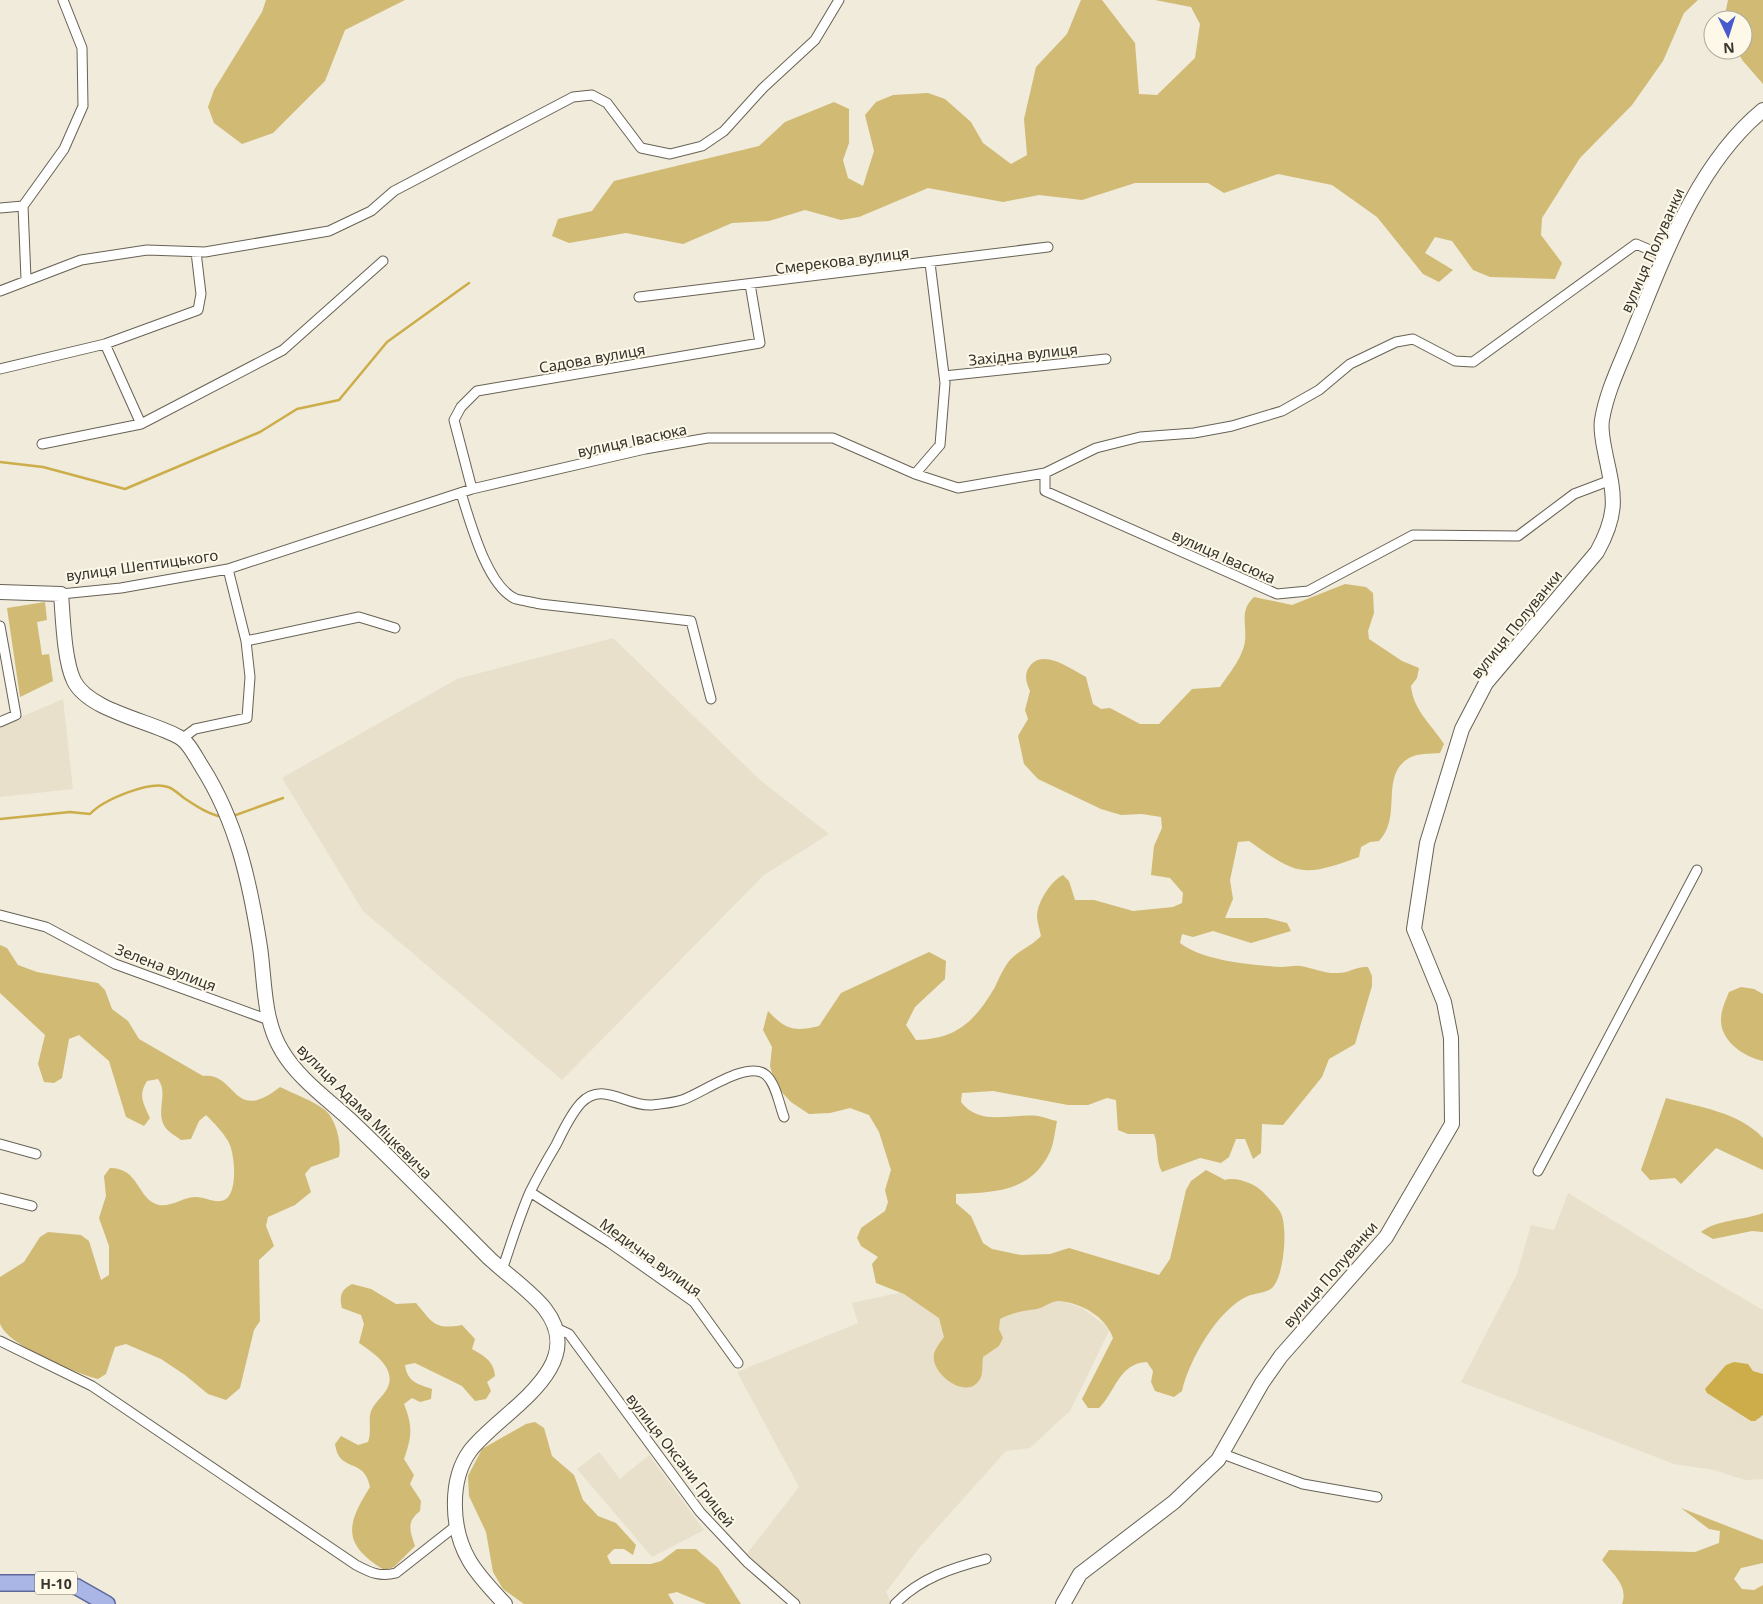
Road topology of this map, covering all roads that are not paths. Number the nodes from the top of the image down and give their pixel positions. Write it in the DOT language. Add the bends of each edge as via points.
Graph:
graph roads {
  1 [pos="63,0"];
  2 [pos="839,0"];
  3 [pos="1763,110"];
  4 [pos="23,206"];
  5 [pos="0,208"];
  6 [pos="1048,248"];
  7 [pos="196,252"];
  8 [pos="1664,256"];
  9 [pos="383,261"];
  10 [pos="930,264"];
  11 [pos="26,279"];
  12 [pos="750,284"];
  13 [pos="0,290"];
  14 [pos="639,297"];
  15 [pos="105,344"];
  16 [pos="1106,359"];
  17 [pos="0,369"];
  18 [pos="944,376"];
  19 [pos="141,424"];
  20 [pos="42,444"];
  21 [pos="1045,473"];
  22 [pos="915,474"];
  23 [pos="1611,480"];
  24 [pos="472,489"];
  25 [pos="461,493"];
  26 [pos="228,569"];
  27 [pos="0,592"];
  28 [pos="61,594"];
  29 [pos="0,626"];
  30 [pos="395,628"];
  31 [pos="246,642"];
  32 [pos="711,699"];
  33 [pos="0,722"];
  34 [pos="182,738"];
  35 [pos="1697,870"];
  36 [pos="0,915"];
  37 [pos="268,1020"];
  38 [pos="784,1117"];
  39 [pos="0,1144"];
  40 [pos="36,1154"];
  41 [pos="1538,1171"];
  42 [pos="530,1192"];
  43 [pos="0,1198"];
  44 [pos="32,1206"];
  45 [pos="502,1270"];
  46 [pos="554,1327"];
  47 [pos="0,1341"];
  48 [pos="738,1363"];
  49 [pos="1222,1454"];
  50 [pos="1377,1497"];
  51 [pos="457,1525"];
  52 [pos="986,1559"];
  53 [pos="0,1582"];
  54 [pos="107,1604"];
  55 [pos="505,1604"];
  56 [pos="795,1604"];
  57 [pos="895,1604"];
  58 [pos="1063,1604"];
  1 -- 4 [label="street" via="82,48 83,106 64,149"];
  2 -- 7 [label="street" via="816,40 763,88 724,131 702,146 670,154 641,148 607,103 592,95 573,96 394,191 371,211 329,231"];
  3 -- 8 [label="street, вулиця Полуванки" via="1745,124 1697,190"];
  4 -- 5 [label="street"];
  4 -- 11 [label="street"];
  6 -- 10 [label="street, Смерекова вулиця"];
  7 -- 11 [label="street" via="147,250 80,260"];
  7 -- 15 [label="street" via="201,294 198,310"];
  8 -- 21 [label="street, вулиця Івасюка" via="1636,244 1473,362 1455,361 1413,339 1396,342 1350,364 1319,390 1282,411 1232,426 1140,437 1104,446"];
  8 -- 23 [label="street, вулиця Полуванки" via="1613,383 1602,421"];
  9 -- 19 [label="street" via="283,350"];
  10 -- 12 [label="street, Смерекова вулиця"];
  10 -- 18 [label="street"];
  11 -- 13 [label="street"];
  12 -- 14 [label="street, Смерекова вулиця"];
  12 -- 24 [label="street, Садова вулиця" via="760,342 478,391 461,407 454,420"];
  15 -- 17 [label="street"];
  15 -- 19 [label="street"];
  16 -- 18 [label="street, Західна вулиця"];
  18 -- 22 [label="street" via="940,445"];
  19 -- 20 [label="street"];
  21 -- 22 [label="street, вулиця Івасюка" via="958,488"];
  21 -- 23 [label="street, вулиця Івасюка" via="1045,492 1277,594 1308,591 1407,537 1518,536 1574,494"];
  22 -- 24 [label="street, вулиця Івасюка" via="833,438 708,438"];
  23 -- 49 [label="street, вулиця Полуванки" via="1614,505 1610,529 1598,552 1486,683 1462,729 1427,843 1414,929 1444,1002 1451,1038 1452,1124 1386,1238 1281,1356"];
  24 -- 25 [label="street, вулиця Івасюка"];
  25 -- 26 [label="street, вулиця Івасюка"];
  25 -- 32 [label="street" via="490,571 515,598 540,604 691,620"];
  26 -- 28 [label="street, вулиця Шептицького" via="121,588"];
  26 -- 31 [label="street"];
  27 -- 28 [label="street, вулиця Шептицького"];
  28 -- 34 [label="street" via="70,670 76,685 92,700"];
  29 -- 33 [label="street" via="16,715"];
  30 -- 31 [label="street" via="359,617"];
  31 -- 34 [label="street" via="250,677 247,718 196,729"];
  34 -- 37 [label="street, вулиця Адама Міцкевича" via="222,802 245,861"];
  35 -- 41 [label="street"];
  36 -- 37 [label="street, Зелена вулиця" via="46,927 115,964"];
  37 -- 45 [label="street, вулиця Адама Міцкевича" via="282,1052 300,1074"];
  38 -- 42 [label="street" via="771,1081 757,1071 736,1075 683,1100 668,1103 644,1106 604,1092 594,1094 582,1101 570,1119"];
  39 -- 40 [label="street"];
  42 -- 45 [label="street"];
  42 -- 48 [label="street, Медична вулиця" via="694,1302"];
  43 -- 44 [label="street"];
  45 -- 46 [label="street, вулиця Адама Міцкевича" via="545,1309"];
  46 -- 51 [label="street, вулиця Адама Міцкевича" via="555,1357 548,1373 472,1448 464,1460 456,1481"];
  46 -- 56 [label="street, вулиця Оксани Грицей" via="568,1334 700,1512 746,1562"];
  47 -- 51 [label="street" via="92,1386 374,1575 396,1573"];
  49 -- 50 [label="street" via="1303,1484"];
  49 -- 58 [label="street, вулиця Полуванки" via="1174,1502 1080,1574"];
  51 -- 55 [label="street, вулиця Адама Міцкевича" via="468,1559"];
  52 -- 57 [label="street" via="958,1566 918,1584"];
  53 -- 54 [label="main road, Н-10" via="62,1583 77,1587"];
}
